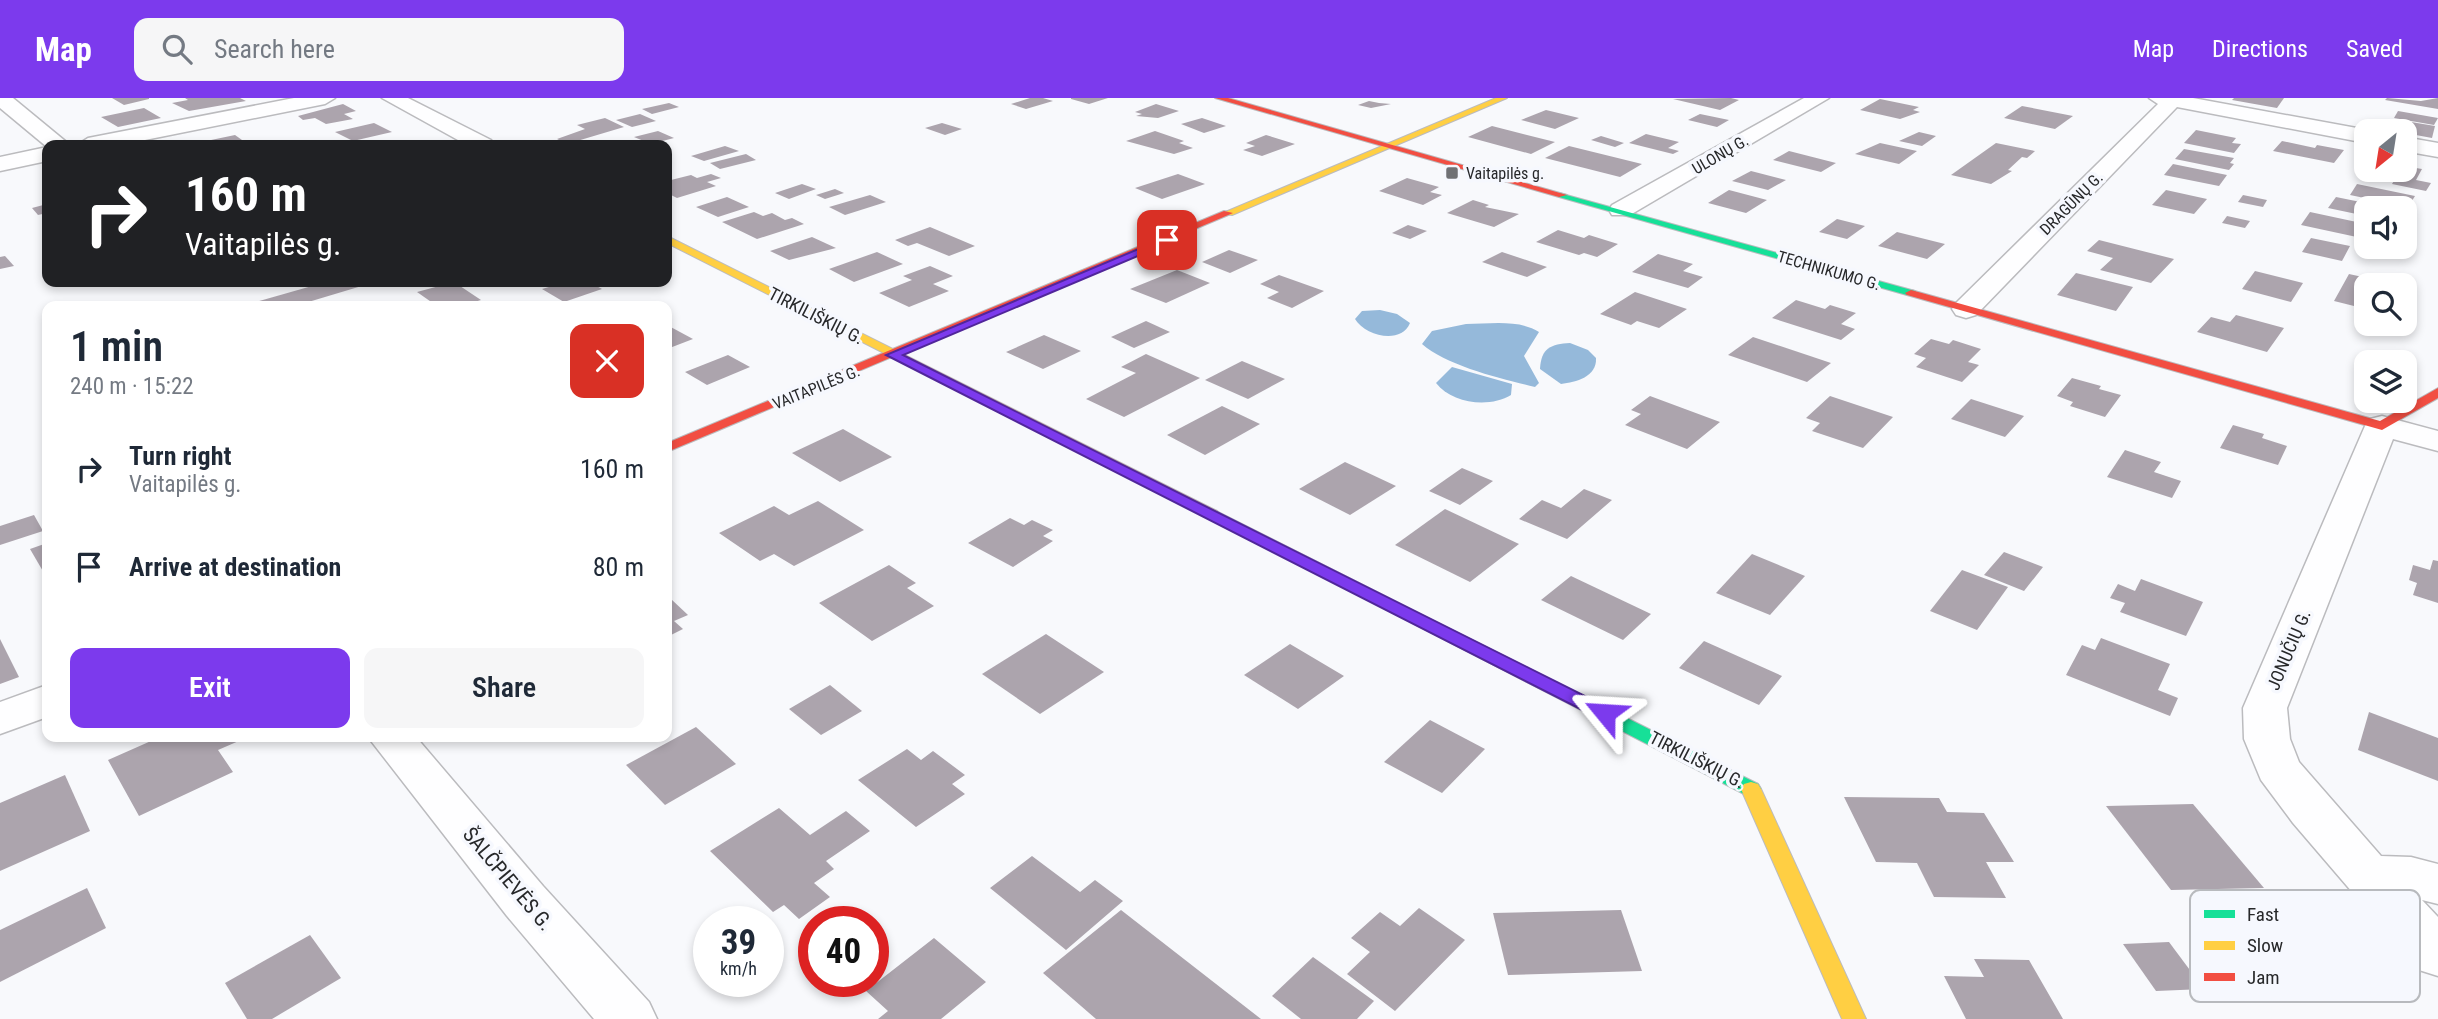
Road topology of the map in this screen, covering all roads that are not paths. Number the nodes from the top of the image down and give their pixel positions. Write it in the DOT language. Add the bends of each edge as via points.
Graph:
graph roads {
  1 [pos="0,98"];
  2 [pos="325,98"];
  3 [pos="392,98"];
  4 [pos="1219,98"];
  5 [pos="1503,98"];
  6 [pos="1819,98"];
  7 [pos="2169,99"];
  8 [pos="2354,134"];
  9 [pos="53,140"];
  10 [pos="113,140"];
  11 [pos="473,140"];
  12 [pos="1392,146"];
  13 [pos="2417,146"];
  14 [pos="2438,150"];
  15 [pos="42,155"];
  16 [pos="0,164"];
  17 [pos="1621,210"];
  18 [pos="672,242"];
  19 [pos="1966,309"];
  20 [pos="893,355"];
  21 [pos="2438,393"];
  22 [pos="2382,426"];
  23 [pos="2438,441"];
  24 [pos="672,446"];
  25 [pos="42,703"];
  26 [pos="0,719"];
  27 [pos="395,742"];
  28 [pos="2370,875"];
  29 [pos="2438,884"];
  30 [pos="2383,890"];
  31 [pos="2420,933"];
  32 [pos="2438,954"];
  33 [pos="629,1019"];
  34 [pos="1854,1019"];
  1 -- 9 [label="street"];
  2 -- 10 [label="street"];
  3 -- 11 [label="street"];
  4 -- 12 [label="street, TECHNIKUMO G."];
  5 -- 12 [label="street, VAITAPILĖS G."];
  6 -- 17 [label="street, ULONŲ G."];
  7 -- 8 [label="street"];
  7 -- 19 [label="street, DRAGŪNŲ G."];
  12 -- 17 [label="street, TECHNIKUMO G."];
  12 -- 20 [label="street, VAITAPILĖS G."];
  13 -- 14 [label="street"];
  15 -- 16 [label="street"];
  17 -- 19 [label="street, TECHNIKUMO G."];
  18 -- 20 [label="street, TIRKILIŠKIŲ G."];
  19 -- 22 [label="street, TECHNIKUMO G."];
  20 -- 24 [label="street, VAITAPILĖS G."];
  20 -- 34 [label="street, TIRKILIŠKIŲ G." via="1750,786"];
  21 -- 22 [label="street"];
  22 -- 23 [label="street, TECHNIKUMO G."];
  22 -- 28 [label="street, JONUČIŲ G." via="2265,708 2267,739 2278,768"];
  25 -- 26 [label="street"];
  27 -- 33 [label="street, ŠALČPIEVĖS G."];
  28 -- 29 [label="street"];
  28 -- 30 [label="street, JONUČIŲ G."];
  31 -- 32 [label="street, JONUČIŲ G."];
}
